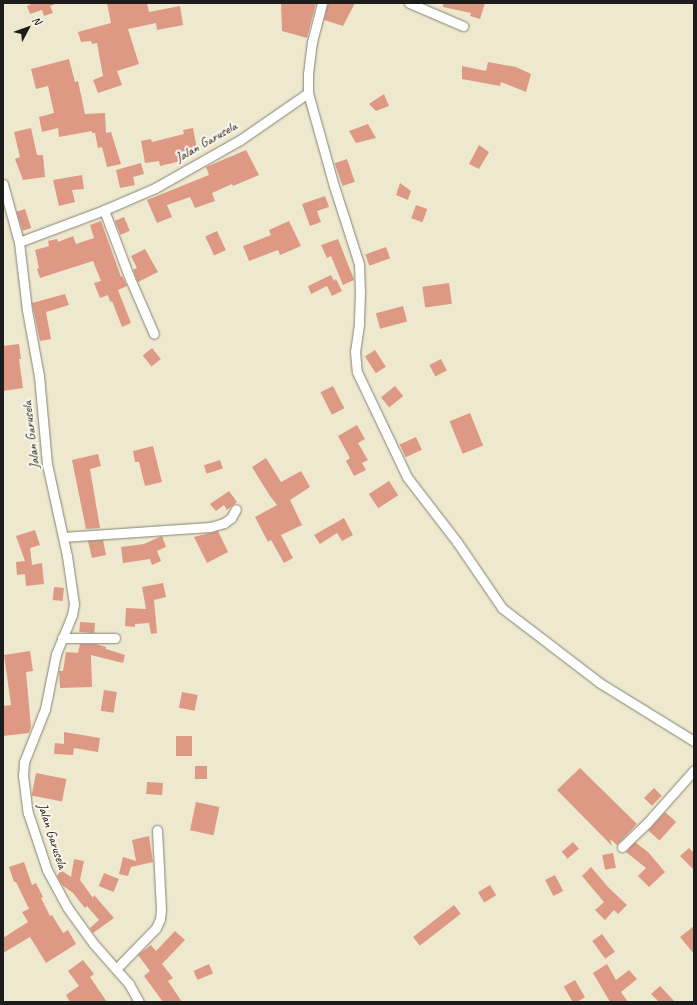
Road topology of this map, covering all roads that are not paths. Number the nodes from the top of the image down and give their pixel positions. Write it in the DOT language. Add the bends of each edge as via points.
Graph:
graph roads {
  1 [pos="322,3"];
  2 [pos="409,3"];
  3 [pos="463,26"];
  4 [pos="308,93"];
  5 [pos="3,184"];
  6 [pos="104,210"];
  7 [pos="19,242"];
  8 [pos="154,334"];
  9 [pos="236,509"];
  10 [pos="63,537"];
  11 [pos="62,638"];
  12 [pos="115,638"];
  13 [pos="694,741"];
  14 [pos="694,770"];
  15 [pos="158,830"];
  16 [pos="622,847"];
  17 [pos="116,968"];
  18 [pos="139,1002"];
  1 -- 4 [label="street" via="312,42"];
  2 -- 3 [label="street"];
  4 -- 6 [label="street, Jalan Garusela" via="240,140 155,188"];
  4 -- 13 [label="street" via="359,264 359,324 355,352 357,372 407,477 457,542 502,608 600,683"];
  5 -- 7 [label="street"];
  6 -- 7 [label="street, Jalan Garusela"];
  6 -- 8 [label="street"];
  7 -- 10 [label="street, Jalan Garusela" via="38,376 47,464"];
  9 -- 10 [label="street" via="231,518 224,523 210,527"];
  10 -- 11 [label="street, Jalan Garusela" via="74,604"];
  11 -- 12 [label="street"];
  11 -- 17 [label="street, Jalan Garusela" via="56,654 45,709 24,762 23,775 28,813 47,870 68,907 93,943"];
  14 -- 16 [label="street"];
  15 -- 17 [label="street" via="160,919 156,928"];
  17 -- 18 [label="street, Jalan Garusela"];
}
